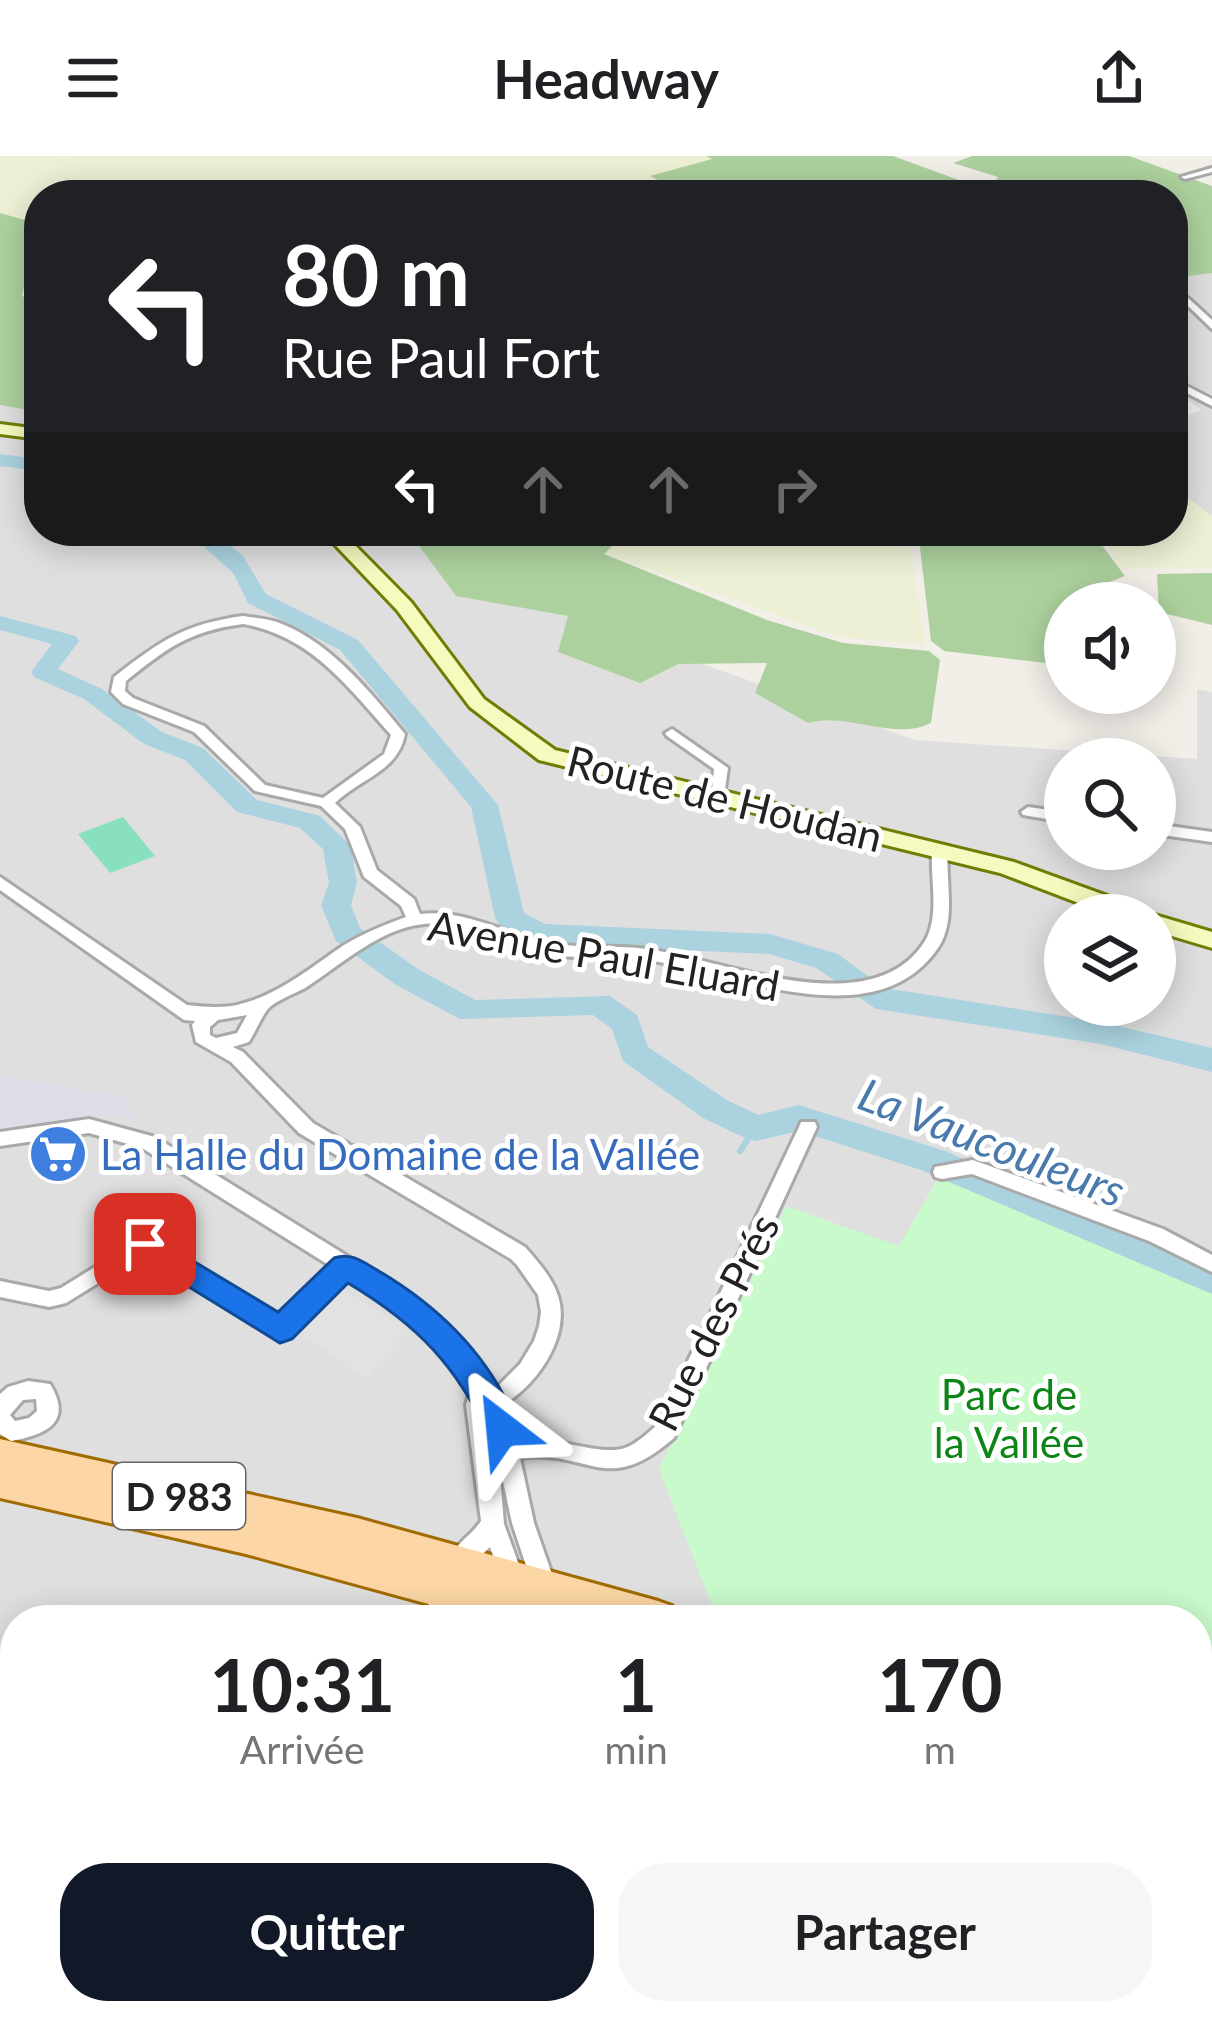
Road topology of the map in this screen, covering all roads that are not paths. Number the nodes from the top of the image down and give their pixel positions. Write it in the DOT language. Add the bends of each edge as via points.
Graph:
graph roads {
  1 [pos="1212,170"];
  2 [pos="1185,177"];
  3 [pos="1188,302"];
  4 [pos="1212,326"];
  5 [pos="346,546"];
  6 [pos="672,733"];
  7 [pos="718,800"];
  8 [pos="326,803"];
  9 [pos="1028,812"];
  10 [pos="1044,814"];
  11 [pos="1176,833"];
  12 [pos="1212,837"];
  13 [pos="940,850"];
  14 [pos="0,882"];
  15 [pos="1078,894"];
  16 [pos="415,920"];
  17 [pos="1176,929"];
  18 [pos="1212,940"];
  19 [pos="184,1011"];
  20 [pos="240,1025"];
  21 [pos="206,1037"];
  22 [pos="808,1127"];
  23 [pos="0,1138"];
  24 [pos="942,1172"];
  25 [pos="1212,1264"];
  26 [pos="345,1267"];
  27 [pos="0,1289"];
  28 [pos="483,1397"];
  29 [pos="495,1454"];
  30 [pos="0,1456"];
  31 [pos="0,1481"];
  32 [pos="493,1524"];
  33 [pos="458,1563"];
  34 [pos="409,1578"];
  35 [pos="447,1605"];
  36 [pos="526,1605"];
  37 [pos="534,1605"];
  38 [pos="537,1605"];
  39 [pos="538,1605"];
  1 -- 2 [label="street"];
  3 -- 4 [label="street"];
  5 -- 7 [label="street, Route de Houdan" via="404,606 477,703 513,734 547,754"];
  6 -- 7 [label="street" via="721,768"];
  7 -- 13 [label="street, Route de Houdan"];
  8 -- 8 [label="street" via="260,788 199,729 128,700 119,680 173,639 243,616 308,641 398,734 389,759"];
  8 -- 16 [label="street" via="352,827 370,873 409,903"];
  9 -- 10 [label="street"];
  11 -- 12 [label="street"];
  13 -- 15 [label="street, Route de Houdan"];
  13 -- 16 [label="street, Avenue Paul Eluard" via="941,910 931,947 879,984 845,990 796,988 646,954 543,948 442,918"];
  14 -- 19 [label="street"];
  16 -- 20 [label="street, Avenue Paul Eluard" via="377,934"];
  17 -- 18 [label="street"];
  19 -- 20 [label="street"];
  19 -- 21 [label="street"];
  20 -- 21 [label="street"];
  20 -- 21 [label="street, Avenue Paul Eluard"];
  20 -- 28 [label="street" via="306,1128 518,1253 541,1280 551,1309 546,1340 525,1372"];
  22 -- 29 [label="street, Rue des Prés" via="665,1431 626,1460 535,1446"];
  23 -- 26 [label="street" via="89,1126 148,1142"];
  24 -- 25 [label="street" via="974,1167"];
  26 -- 27 [label="street" via="280,1330 145,1244 66,1295"];
  26 -- 28 [label="street" via="446,1337"];
  28 -- 29 [label="street"];
  29 -- 32 [label="street"];
  29 -- 39 [label="street"];
  30 -- 33 [label="main road, D 983"];
  31 -- 34 [label="main road"];
  32 -- 33 [label="street"];
  32 -- 38 [label="street"];
  33 -- 37 [label="main road, D 983"];
  34 -- 35 [label="street"];
  34 -- 36 [label="main road"];
}
